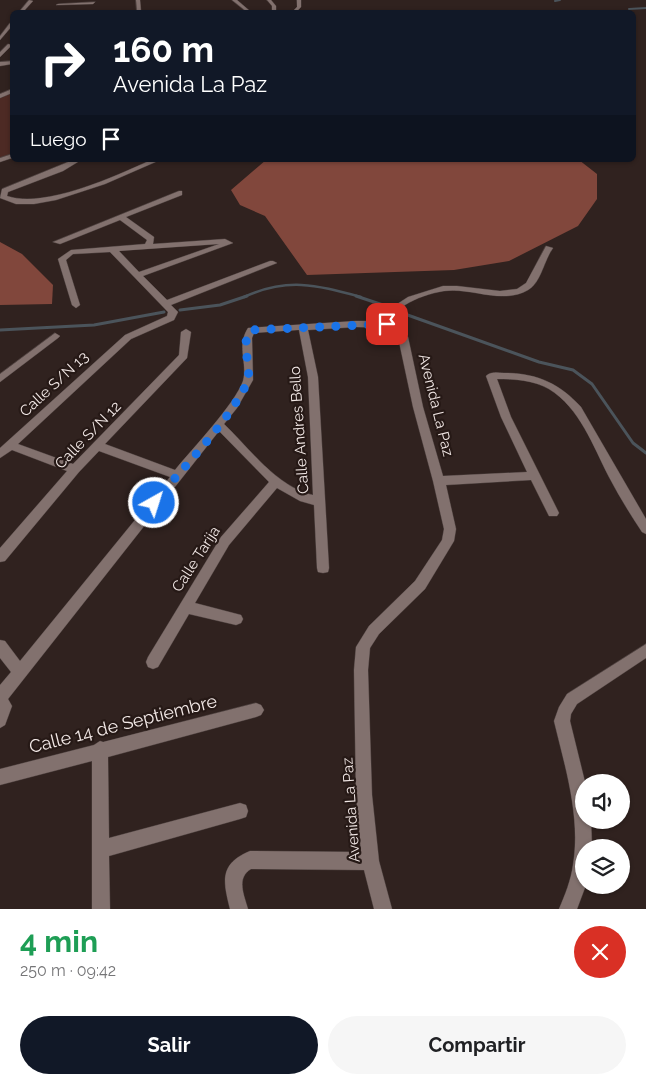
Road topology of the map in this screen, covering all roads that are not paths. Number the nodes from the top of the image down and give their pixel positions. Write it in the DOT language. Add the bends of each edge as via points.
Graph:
graph roads {
  1 [pos="31,0"];
  2 [pos="234,0"];
  3 [pos="58,2"];
  4 [pos="92,4"];
  5 [pos="23,10"];
  6 [pos="246,10"];
  7 [pos="10,28"];
  8 [pos="0,40"];
  9 [pos="10,46"];
  10 [pos="0,55"];
  11 [pos="74,162"];
  12 [pos="153,162"];
  13 [pos="179,193"];
  14 [pos="121,217"];
  15 [pos="57,242"];
  16 [pos="148,246"];
  17 [pos="549,248"];
  18 [pos="112,249"];
  19 [pos="273,263"];
  20 [pos="138,275"];
  21 [pos="165,304"];
  22 [pos="76,305"];
  23 [pos="303,327"];
  24 [pos="257,328"];
  25 [pos="186,332"];
  26 [pos="55,336"];
  27 [pos="0,379"];
  28 [pos="219,425"];
  29 [pos="11,445"];
  30 [pos="98,446"];
  31 [pos="0,454"];
  32 [pos="75,469"];
  33 [pos="177,475"];
  34 [pos="534,476"];
  35 [pos="439,481"];
  36 [pos="276,482"];
  37 [pos="318,501"];
  38 [pos="553,513"];
  39 [pos="646,529"];
  40 [pos="0,557"];
  41 [pos="323,568"];
  42 [pos="185,606"];
  43 [pos="236,620"];
  44 [pos="0,646"];
  45 [pos="646,650"];
  46 [pos="153,662"];
  47 [pos="21,671"];
  48 [pos="0,698"];
  49 [pos="256,710"];
  50 [pos="0,720"];
  51 [pos="100,749"];
  52 [pos="0,777"];
  53 [pos="240,810"];
  54 [pos="102,849"];
  55 [pos="370,861"];
  56 [pos="101,909"];
  57 [pos="239,909"];
  58 [pos="383,909"];
  59 [pos="568,909"];
  1 -- 5 [label="street"];
  2 -- 6 [label="street"];
  3 -- 4 [label="street"];
  7 -- 8 [label="street"];
  9 -- 10 [label="street"];
  11 -- 12 [label="street" via="17,185 5,191 3,197 17,203 44,201 126,175"];
  13 -- 14 [label="street"];
  14 -- 15 [label="street"];
  14 -- 16 [label="street" via="151,239"];
  16 -- 18 [label="street"];
  16 -- 20 [label="street" via="229,243"];
  17 -- 24 [label="street" via="541,256 533,281 523,289 488,293 448,288 402,304 391,314 380,318 269,322 259,324"];
  18 -- 20 [label="street"];
  18 -- 22 [label="street" via="71,252 62,259"];
  19 -- 21 [label="street"];
  20 -- 21 [label="street"];
  21 -- 29 [label="street, Calle S/N 13" via="173,312 171,318 128,337"];
  23 -- 24 [label="street, Avenida La Paz"];
  23 -- 35 [label="street, Avenida La Paz" via="387,324 400,331"];
  23 -- 37 [label="street, Calle Andres Bello" via="313,377"];
  24 -- 28 [label="street" via="251,330 247,338 248,380"];
  25 -- 30 [label="street, Calle S/N 12" via="184,356"];
  26 -- 27 [label="street"];
  28 -- 33 [label="street"];
  28 -- 36 [label="street"];
  29 -- 31 [label="street, Calle S/N 13"];
  29 -- 32 [label="street"];
  30 -- 32 [label="street, Calle S/N 12"];
  30 -- 33 [label="street"];
  32 -- 40 [label="street, Calle S/N 12"];
  33 -- 47 [label="street"];
  34 -- 35 [label="street"];
  34 -- 38 [label="street"];
  34 -- 39 [label="street" via="491,376 525,377 561,392 573,402"];
  35 -- 55 [label="street, Avenida La Paz" via="450,529 448,541 420,585 374,630 363,647 364,795"];
  36 -- 37 [label="street"];
  36 -- 42 [label="street, Calle Tarija" via="225,541"];
  37 -- 41 [label="street, Calle Andres Bello"];
  42 -- 43 [label="street"];
  42 -- 46 [label="street, Calle Tarija"];
  44 -- 47 [label="street"];
  45 -- 59 [label="street" via="572,699 564,712 562,721 579,794 583,833 582,864"];
  47 -- 48 [label="street"];
  48 -- 50 [label="street" via="4,706"];
  49 -- 51 [label="street, Calle 14 de Septiembre"];
  51 -- 52 [label="street, Calle 14 de Septiembre"];
  51 -- 54 [label="street"];
  53 -- 54 [label="street"];
  54 -- 56 [label="street"];
  55 -- 57 [label="street" via="250,860 235,872 233,881"];
  55 -- 58 [label="street, Avenida La Paz"];
}
